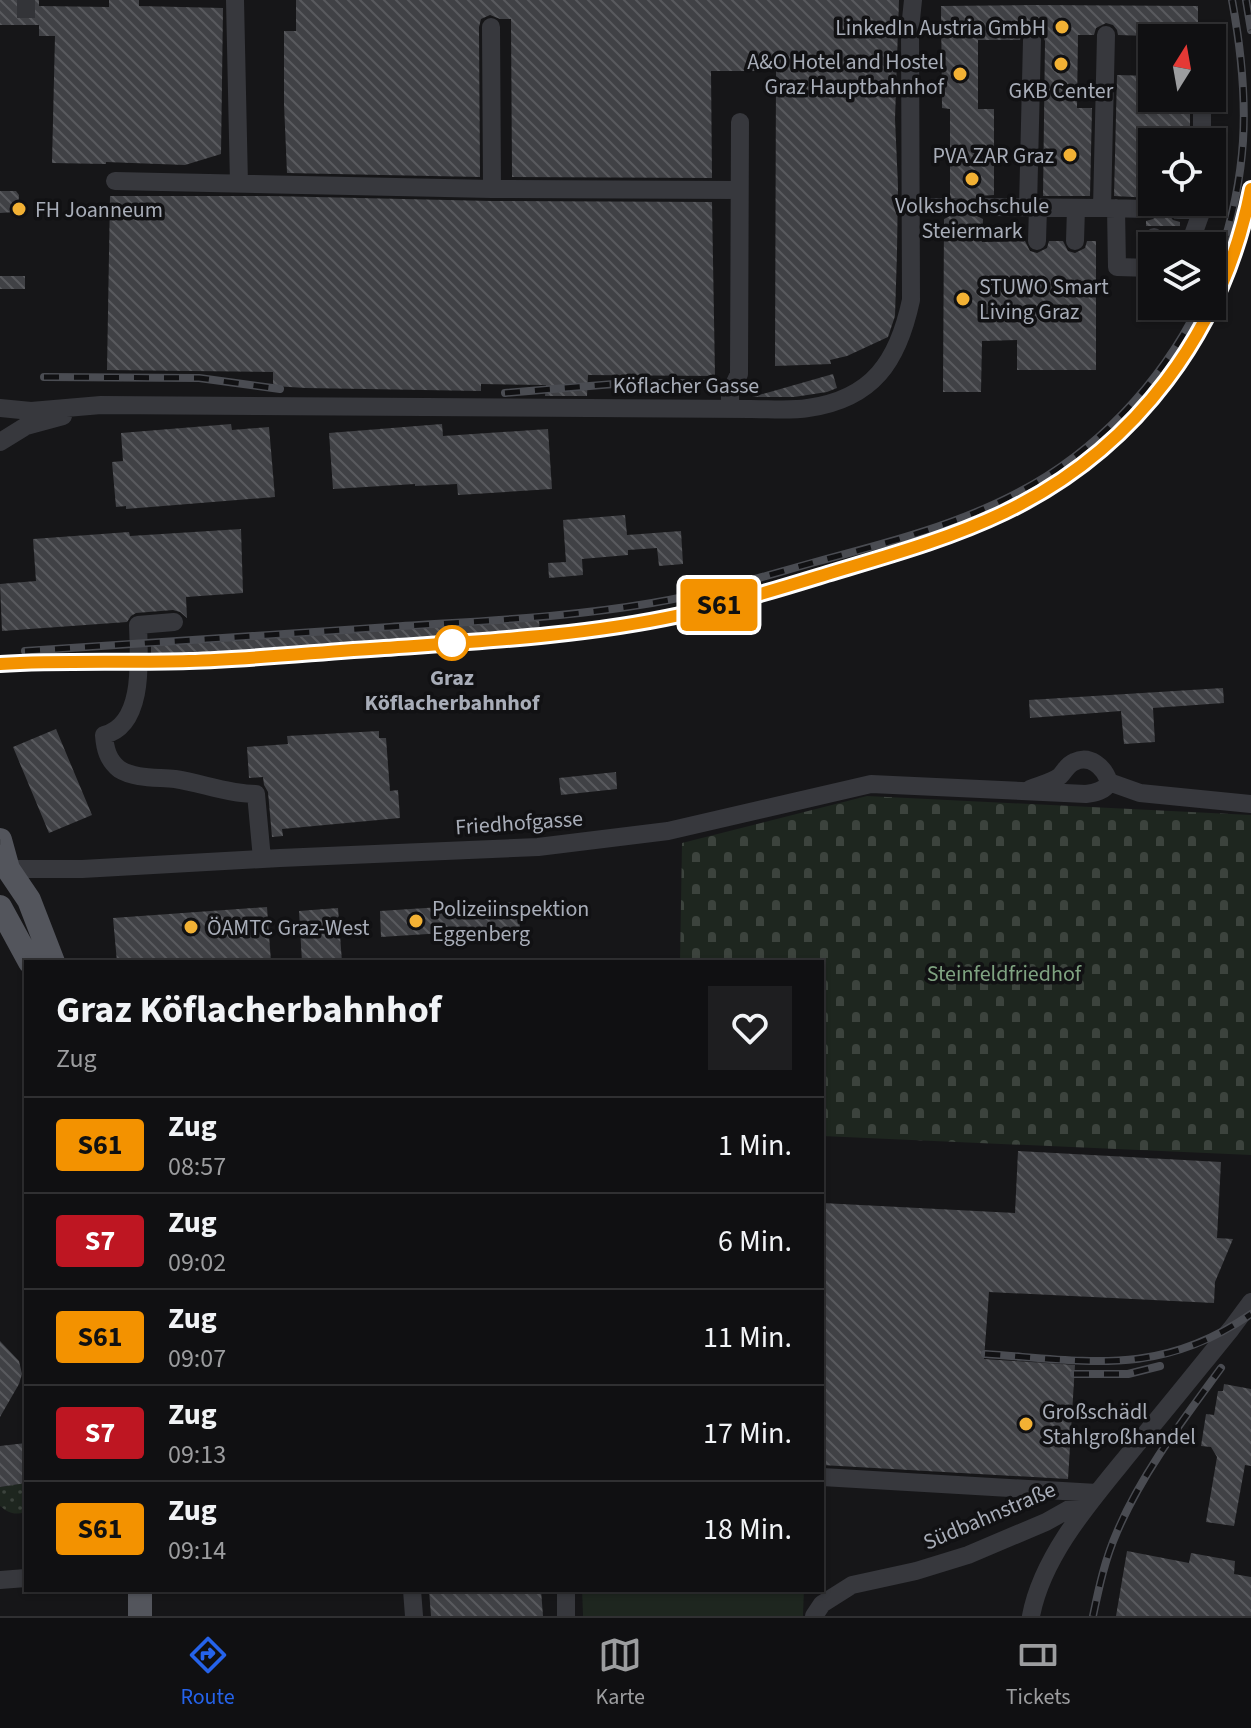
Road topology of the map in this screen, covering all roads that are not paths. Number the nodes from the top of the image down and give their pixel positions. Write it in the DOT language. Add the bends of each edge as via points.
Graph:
graph roads {
  1 [pos="235,0"];
  2 [pos="913,0"];
  3 [pos="491,27"];
  4 [pos="1106,35"];
  5 [pos="1032,40"];
  6 [pos="740,122"];
  7 [pos="115,181"];
  8 [pos="239,184"];
  9 [pos="492,189"];
  10 [pos="739,190"];
  11 [pos="911,207"];
  12 [pos="944,207"];
  13 [pos="983,207"];
  14 [pos="1033,207"];
  15 [pos="1076,208"];
  16 [pos="1109,208"];
  17 [pos="1138,209"];
  18 [pos="1037,241"];
  19 [pos="1075,241"];
  20 [pos="1138,268"];
  21 [pos="101,405"];
  22 [pos="0,408"];
  23 [pos="730,409"];
  24 [pos="0,442"];
  25 [pos="174,622"];
  26 [pos="1109,782"];
  27 [pos="1028,790"];
  28 [pos="1251,804"];
  29 [pos="0,840"];
  30 [pos="262,859"];
  31 [pos="3,871"];
  32 [pos="0,907"];
  33 [pos="29,960"];
  34 [pos="52,960"];
  35 [pos="1251,1302"];
  36 [pos="824,1477"];
  37 [pos="1097,1493"];
  38 [pos="24,1578"];
  39 [pos="0,1580"];
  40 [pos="140,1592"];
  41 [pos="412,1592"];
  42 [pos="566,1592"];
  43 [pos="140,1616"];
  44 [pos="414,1616"];
  45 [pos="566,1616"];
  46 [pos="814,1616"];
  47 [pos="1031,1616"];
  1 -- 8 [label="street"];
  2 -- 11 [label="street, Köflacher Gasse"];
  3 -- 9 [label="street"];
  4 -- 16 [label="street"];
  5 -- 14 [label="street"];
  6 -- 10 [label="street"];
  7 -- 8 [label="street"];
  8 -- 9 [label="street"];
  9 -- 10 [label="street"];
  10 -- 23 [label="street" via="739,374"];
  11 -- 12 [label="street"];
  11 -- 23 [label="street, Köflacher Gasse" via="911,300 887,365 842,400 806,408"];
  13 -- 14 [label="street"];
  14 -- 15 [label="street"];
  14 -- 18 [label="street"];
  15 -- 16 [label="street"];
  15 -- 19 [label="street"];
  16 -- 17 [label="street"];
  16 -- 20 [label="street" via="1117,267"];
  21 -- 22 [label="street, Köflacher Gasse"];
  21 -- 23 [label="street, Köflacher Gasse"];
  21 -- 24 [label="street, Köflacher Gasse" via="26,426"];
  25 -- 30 [label="street" via="138,625 137,691 125,721 104,735 106,750 126,772 256,794"];
  26 -- 27 [label="street, Friedhofgasse" via="1096,793"];
  26 -- 27 [label="street, Friedhofgasse" via="1094,762 1078,760 1059,777"];
  26 -- 28 [label="street, Friedhofgasse" via="1140,793"];
  27 -- 30 [label="street, Friedhofgasse" via="871,784 668,831 538,847"];
  29 -- 31 [label="main road"];
  30 -- 31 [label="street, Friedhofgasse"];
  31 -- 34 [label="main road" via="29,900"];
  32 -- 33 [label="main road"];
  35 -- 37 [label="street, Südbahnstraße"];
  36 -- 37 [label="street, Südbahnstraße"];
  37 -- 46 [label="street, Südbahnstraße" via="1046,1522 968,1555 852,1585 822,1604"];
  37 -- 47 [label="street, Südbahnstraße" via="1055,1552"];
  38 -- 39 [label="street"];
  40 -- 43 [label="main road"];
  41 -- 44 [label="street"];
  42 -- 45 [label="street"];
}
